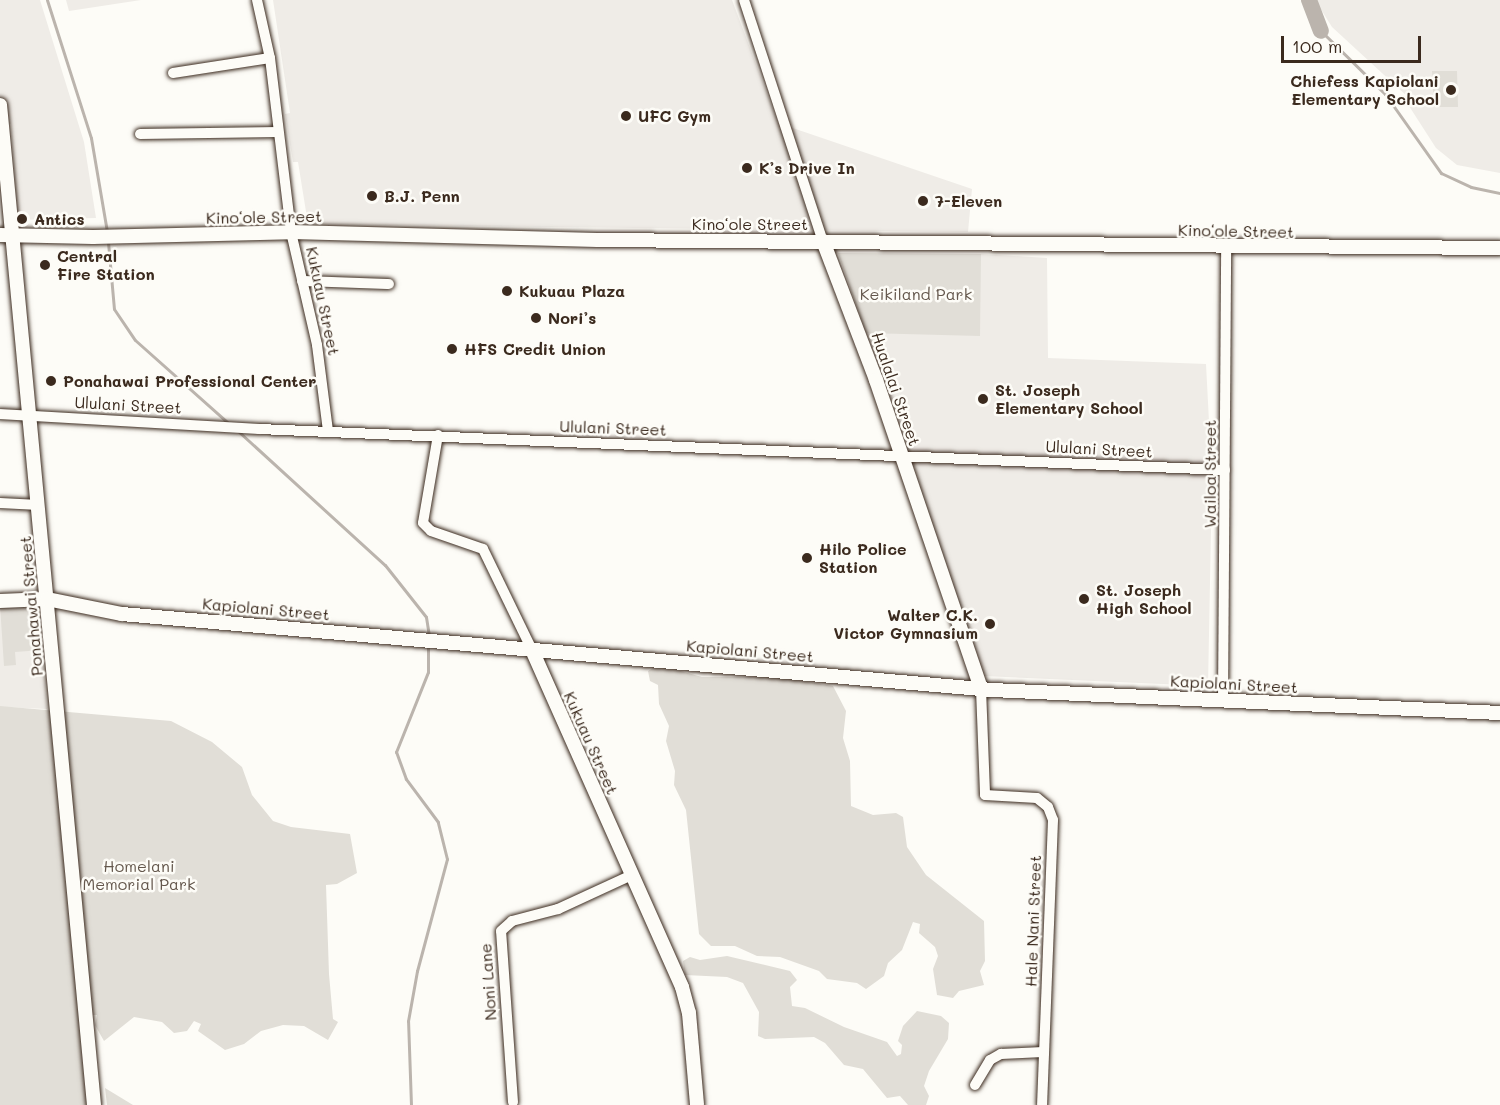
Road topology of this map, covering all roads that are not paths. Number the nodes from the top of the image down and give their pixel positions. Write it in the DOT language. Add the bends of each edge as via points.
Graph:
graph roads {
  1 [pos="256,0"];
  2 [pos="744,0"];
  3 [pos="270,58"];
  4 [pos="173,74"];
  5 [pos="0,105"];
  6 [pos="278,132"];
  7 [pos="140,134"];
  8 [pos="291,232"];
  9 [pos="0,235"];
  10 [pos="15,236"];
  11 [pos="823,241"];
  12 [pos="1226,248"];
  13 [pos="1500,248"];
  14 [pos="302,281"];
  15 [pos="389,284"];
  16 [pos="0,414"];
  17 [pos="30,415"];
  18 [pos="328,430"];
  19 [pos="438,435"];
  20 [pos="902,454"];
  21 [pos="1225,470"];
  22 [pos="0,503"];
  23 [pos="39,505"];
  24 [pos="47,599"];
  25 [pos="0,601"];
  26 [pos="532,650"];
  27 [pos="981,689"];
  28 [pos="1223,700"];
  29 [pos="1500,713"];
  30 [pos="985,795"];
  31 [pos="632,875"];
  32 [pos="1043,1052"];
  33 [pos="975,1085"];
  34 [pos="513,1102"];
  35 [pos="94,1105"];
  36 [pos="698,1105"];
  37 [pos="1042,1105"];
  1 -- 3 [label="street, Kukuau Street"];
  2 -- 11 [label="street, Hualalai Street"];
  3 -- 4 [label="street"];
  3 -- 6 [label="street, Kukuau Street"];
  5 -- 10 [label="street, Ponahawai Street"];
  6 -- 7 [label="street"];
  6 -- 8 [label="street, Kukuau Street"];
  8 -- 10 [label="street, Kinoʻole Street"];
  8 -- 11 [label="street, Kinoʻole Street"];
  8 -- 14 [label="street, Kukuau Street"];
  9 -- 10 [label="street, Kinoʻole Street"];
  10 -- 17 [label="street, Ponahawai Street"];
  11 -- 12 [label="street, Kinoʻole Street"];
  11 -- 20 [label="street, Hualalai Street"];
  12 -- 13 [label="street, Kinoʻole Street"];
  12 -- 21 [label="street, Wailoa Street"];
  14 -- 15 [label="street"];
  14 -- 18 [label="street, Kukuau Street" via="317,345"];
  16 -- 17 [label="street, Ululani Street"];
  17 -- 18 [label="street, Ululani Street"];
  17 -- 23 [label="street, Ponahawai Street"];
  18 -- 19 [label="street, Ululani Street"];
  19 -- 20 [label="street, Ululani Street"];
  19 -- 26 [label="street, Kukuau Street" via="423,523 430,531 483,549"];
  20 -- 21 [label="street, Ululani Street"];
  20 -- 27 [label="street, Hualalai Street"];
  21 -- 28 [label="street, Wailoa Street"];
  22 -- 23 [label="street"];
  23 -- 24 [label="street, Ponahawai Street"];
  24 -- 25 [label="street, Kapiolani Street"];
  24 -- 26 [label="street, Kapiolani Street" via="122,614"];
  24 -- 35 [label="street, Ponahawai Street"];
  26 -- 27 [label="street, Kapiolani Street"];
  26 -- 31 [label="street, Kukuau Street"];
  27 -- 28 [label="street, Kapiolani Street"];
  27 -- 30 [label="street, Hualalai Street"];
  28 -- 29 [label="street, Kapiolani Street"];
  30 -- 32 [label="street, Hale Nani Street" via="1037,798 1052,814"];
  31 -- 34 [label="street, Noni Lane" via="558,909 512,921 501,931"];
  31 -- 36 [label="street, Kukuau Street" via="682,987 689,1013"];
  32 -- 33 [label="street" via="1001,1053 990,1060"];
  32 -- 37 [label="street, Hale Nani Street"];
}
